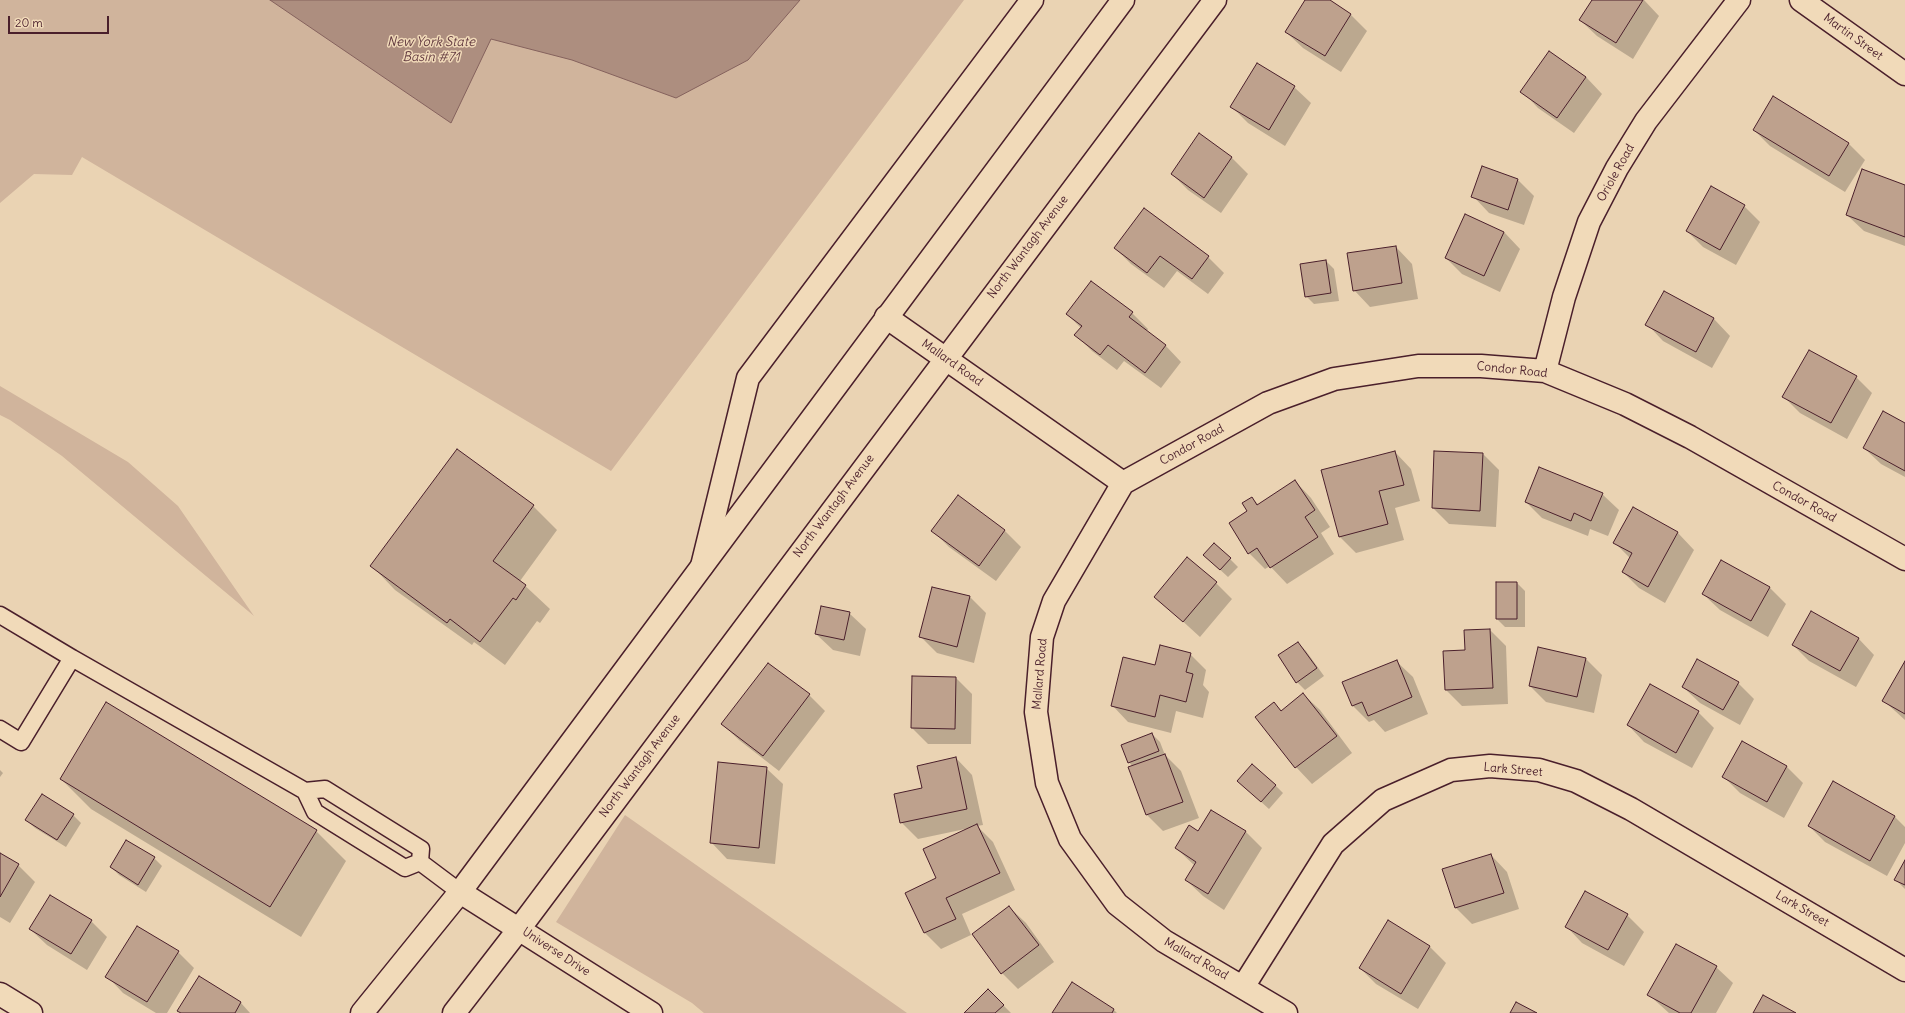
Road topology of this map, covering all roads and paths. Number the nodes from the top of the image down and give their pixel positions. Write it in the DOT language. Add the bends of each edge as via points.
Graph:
graph roads {
  1 [pos="1032,0"];
  2 [pos="1123,0"];
  3 [pos="1215,0"];
  4 [pos="1739,0"];
  5 [pos="1801,0"];
  6 [pos="1905,74"];
  7 [pos="886,317"];
  8 [pos="945,358"];
  9 [pos="1545,371"];
  10 [pos="1123,484"];
  11 [pos="1905,559"];
  12 [pos="702,566"];
  13 [pos="0,615"];
  14 [pos="72,658"];
  15 [pos="0,729"];
  16 [pos="306,791"];
  17 [pos="420,862"];
  18 [pos="460,892"];
  19 [pos="519,929"];
  20 [pos="1905,970"];
  21 [pos="1243,987"];
  22 [pos="0,994"];
  23 [pos="31,1013"];
  24 [pos="362,1013"];
  25 [pos="454,1013"];
  26 [pos="651,1013"];
  27 [pos="1286,1013"];
  1 -- 12 [label="street" via="748,378"];
  2 -- 7 [label="street"];
  3 -- 8 [label="street, North Wantagh Avenue"];
  4 -- 9 [label="street, Oriole Road" via="1646,121 1589,222 1564,297"];
  5 -- 6 [label="street, Martin Street"];
  7 -- 8 [label="street, Mallard Road"];
  7 -- 12 [label="street"];
  8 -- 10 [label="street, Mallard Road"];
  8 -- 19 [label="street, North Wantagh Avenue"];
  9 -- 10 [label="street, Condor Road" via="1482,366 1418,366 1334,379 1268,404"];
  9 -- 11 [label="street, Condor Road" via="1624,404 1690,437"];
  10 -- 21 [label="street, Mallard Road" via="1054,601 1042,637 1036,712 1047,783 1070,839 1117,904 1164,941"];
  12 -- 18 [label="street"];
  13 -- 14 [label="lane"];
  14 -- 15 [label="lane" via="22,742"];
  14 -- 16 [label="lane"];
  16 -- 17 [label="lane" via="315,812 405,868"];
  16 -- 17 [label="lane" via="325,789 353,806 421,849"];
  17 -- 18 [label="lane"];
  18 -- 19 [label="street, Universe Drive"];
  18 -- 24 [label="street"];
  19 -- 25 [label="street, North Wantagh Avenue"];
  19 -- 26 [label="street, Universe Drive"];
  20 -- 21 [label="street, Lark Street" via="1631,809 1576,781 1539,770 1490,766 1451,770 1383,800 1333,844"];
  21 -- 27 [label="street, Mallard Road"];
  22 -- 23 [label="street"];
}
